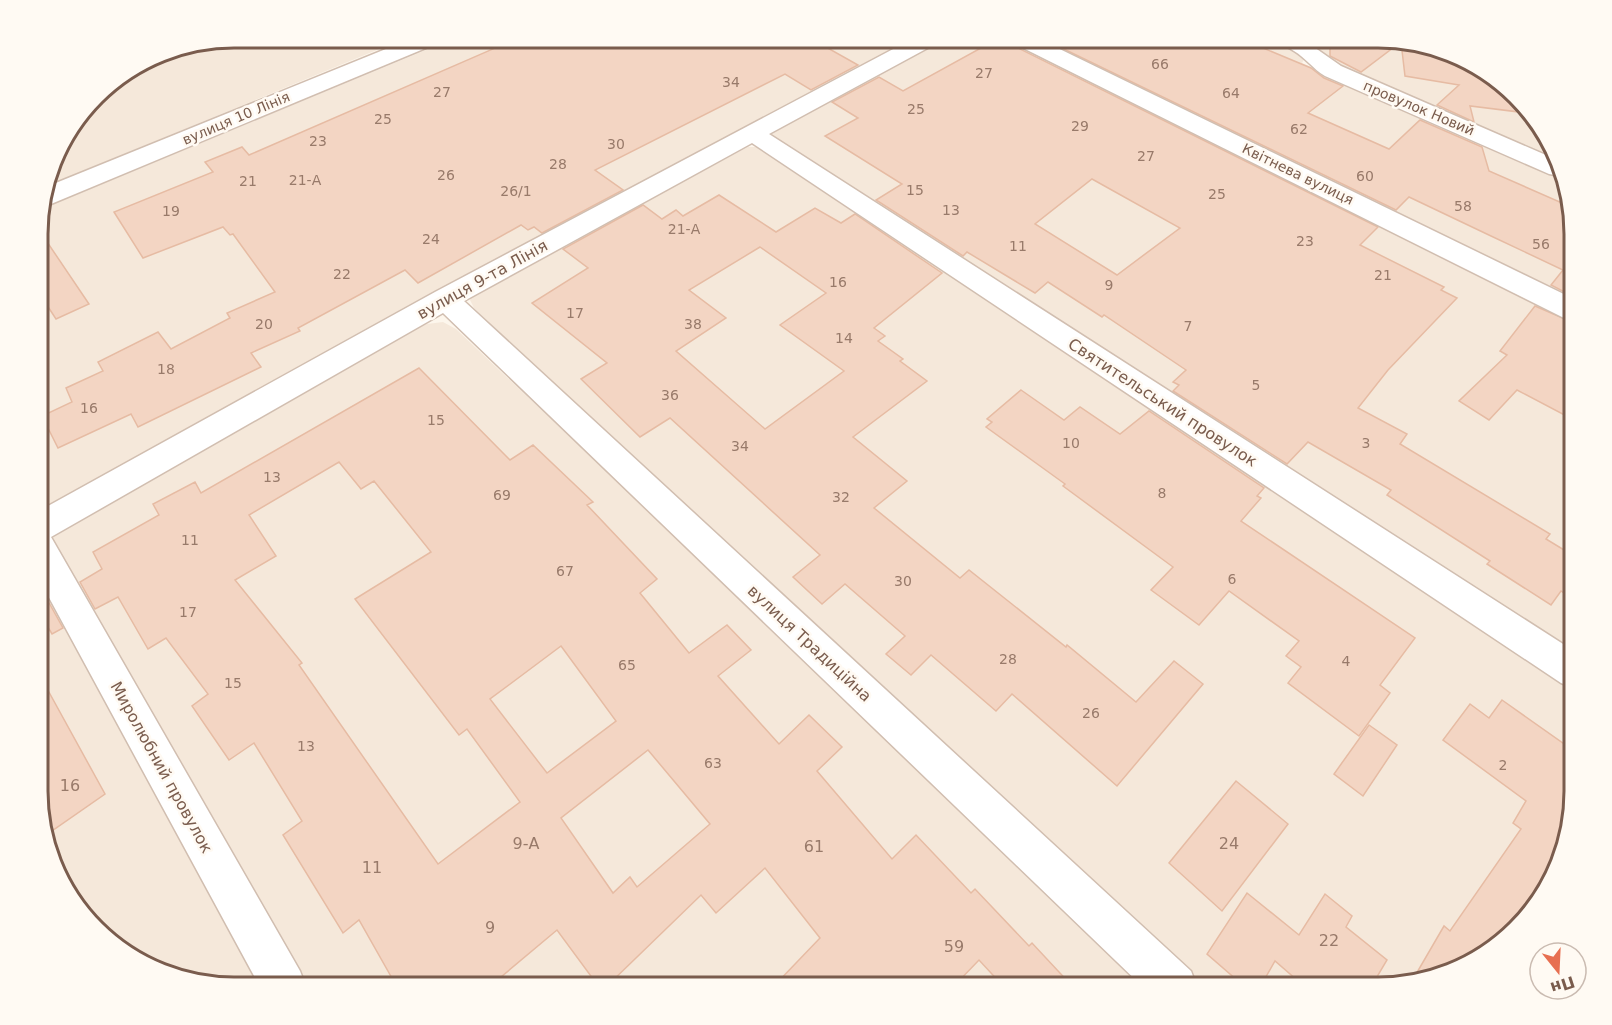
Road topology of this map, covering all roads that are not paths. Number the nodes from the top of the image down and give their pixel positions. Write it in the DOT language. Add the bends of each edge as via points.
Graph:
graph roads {
  1 [pos="406,48"];
  2 [pos="909,48"];
  3 [pos="1041,48"];
  4 [pos="1304,48"];
  5 [pos="752,133"];
  6 [pos="1551,166"];
  7 [pos="53,193"];
  8 [pos="445,299"];
  9 [pos="1564,305"];
  10 [pos="48,523"];
  11 [pos="48,562"];
  12 [pos="1564,664"];
  13 [pos="278,977"];
  14 [pos="1164,977"];
  1 -- 7 [label="street, вулиця 10 Лінія"];
  2 -- 5 [label="street, вулиця 9-та Лінія"];
  3 -- 9 [label="street, Квітнева вулиця"];
  4 -- 6 [label="street, провулок Новий" via="1333,71"];
  5 -- 8 [label="street, вулиця 9-та Лінія"];
  5 -- 12 [label="street, Святительський провулок"];
  8 -- 10 [label="street, вулиця 9-та Лінія"];
  8 -- 14 [label="street, вулиця Традиційна"];
  11 -- 13 [label="street, Миролюбний провулок"];
}
